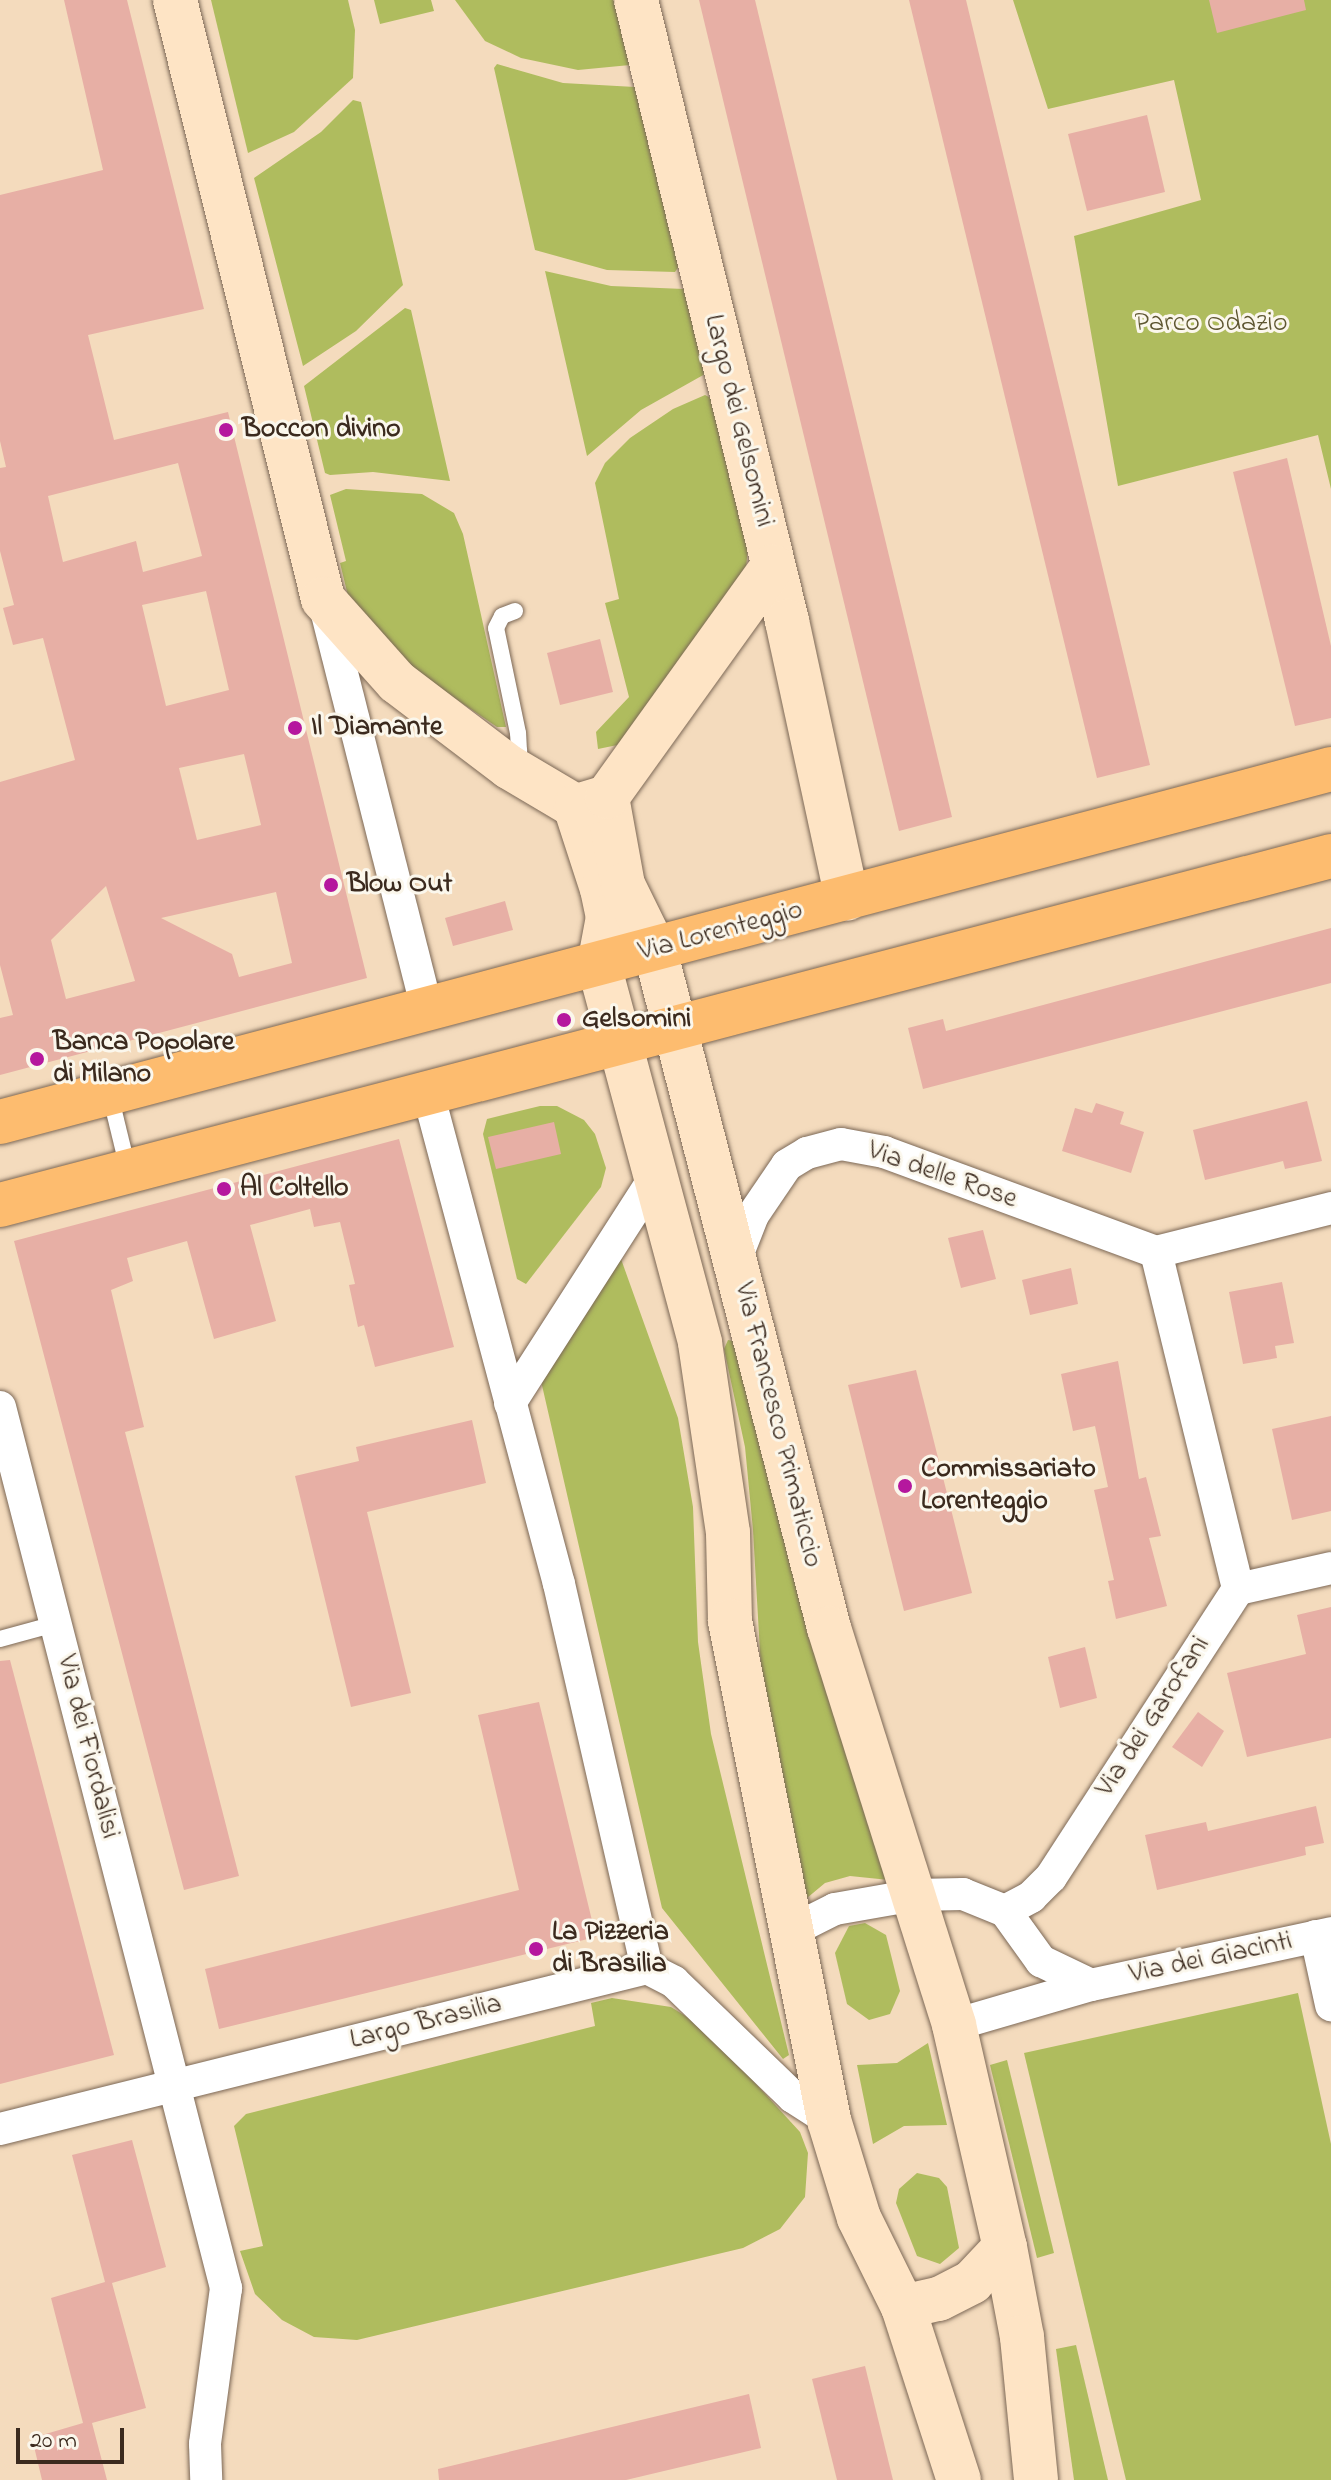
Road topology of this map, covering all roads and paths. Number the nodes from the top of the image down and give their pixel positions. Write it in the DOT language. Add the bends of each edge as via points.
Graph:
graph roads {
  1 [pos="175,0"];
  2 [pos="636,0"];
  3 [pos="773,566"];
  4 [pos="323,599"];
  5 [pos="515,611"];
  6 [pos="509,767"];
  7 [pos="1331,769"];
  8 [pos="591,802"];
  9 [pos="1331,856"];
  10 [pos="847,899"];
  11 [pos="655,950"];
  12 [pos="599,965"];
  13 [pos="427,1010"];
  14 [pos="676,1030"];
  15 [pos="621,1044"];
  16 [pos="110,1093"];
  17 [pos="428,1093"];
  18 [pos="0,1122"];
  19 [pos="128,1171"];
  20 [pos="657,1174"];
  21 [pos="0,1205"];
  22 [pos="1331,1208"];
  23 [pos="1156,1252"];
  24 [pos="735,1261"];
  25 [pos="700,1343"];
  26 [pos="759,1345"];
  27 [pos="510,1403"];
  28 [pos="0,1407"];
  29 [pos="1331,1568"];
  30 [pos="1238,1589"];
  31 [pos="55,1624"];
  32 [pos="0,1639"];
  33 [pos="915,1895"];
  34 [pos="1005,1911"];
  35 [pos="791,1931"];
  36 [pos="1324,1934"];
  37 [pos="647,1968"];
  38 [pos="1091,1985"];
  39 [pos="1331,2005"];
  40 [pos="954,2025"];
  41 [pos="174,2086"];
  42 [pos="829,2120"];
  43 [pos="0,2129"];
  44 [pos="1005,2247"];
  45 [pos="903,2307"];
  46 [pos="206,2480"];
  47 [pos="959,2480"];
  48 [pos="1036,2480"];
  1 -- 4 [label="street"];
  2 -- 3 [label="street, Largo dei Gelsomini"];
  3 -- 8 [label="street, Largo dei Gelsomini"];
  3 -- 10 [label="street"];
  4 -- 6 [label="street" via="397,682"];
  4 -- 13 [label="street"];
  5 -- 6 [label="lane" via="502,616 496,628 518,733 519,751"];
  6 -- 8 [label="street"];
  7 -- 10 [label="main road, Via Lorenteggio"];
  8 -- 11 [label="street"];
  8 -- 12 [label="street" via="608,917"];
  9 -- 14 [label="main road"];
  10 -- 11 [label="main road, Via Lorenteggio"];
  11 -- 12 [label="main road, Via Lorenteggio"];
  11 -- 14 [label="street, Via Francesco Primaticcio"];
  12 -- 13 [label="main road, Via Lorenteggio"];
  12 -- 15 [label="street, Via Francesco Primaticcio"];
  13 -- 16 [label="main road, Via Lorenteggio"];
  14 -- 15 [label="main road"];
  14 -- 24 [label="street, Via Francesco Primaticcio"];
  15 -- 17 [label="main road"];
  15 -- 20 [label="street, Via Francesco Primaticcio"];
  16 -- 18 [label="main road, Via Lorenteggio"];
  16 -- 19 [label="lane"];
  17 -- 19 [label="main road"];
  17 -- 27 [label="street"];
  19 -- 21 [label="main road"];
  20 -- 25 [label="street, Via Francesco Primaticcio"];
  20 -- 27 [label="street"];
  22 -- 23 [label="street"];
  23 -- 24 [label="street, Via delle Rose" via="884,1152 830,1145 787,1165 768,1188"];
  23 -- 30 [label="street"];
  24 -- 26 [label="street, Via Francesco Primaticcio"];
  25 -- 26 [label="street" via="720,1331"];
  25 -- 35 [label="street, Via Francesco Primaticcio" via="728,1533 730,1621"];
  26 -- 33 [label="street, Via Francesco Primaticcio" via="829,1628"];
  27 -- 37 [label="street" via="559,1584"];
  28 -- 31 [label="street, Via dei Fiordalisi"];
  29 -- 30 [label="street"];
  30 -- 34 [label="street, Via dei Garofani" via="1051,1877 1031,1897"];
  31 -- 32 [label="lane"];
  31 -- 41 [label="street, Via dei Fiordalisi"];
  33 -- 34 [label="street" via="963,1894"];
  33 -- 35 [label="street" via="835,1909"];
  33 -- 40 [label="street"];
  34 -- 38 [label="street" via="1041,1961"];
  35 -- 42 [label="street"];
  36 -- 38 [label="street, Via dei Giacinti"];
  36 -- 39 [label="street"];
  37 -- 41 [label="street, Largo Brasilia"];
  37 -- 42 [label="street" via="674,1982 793,2097"];
  38 -- 40 [label="street"];
  40 -- 44 [label="street"];
  41 -- 43 [label="street, Largo Brasilia"];
  41 -- 46 [label="street" via="226,2288 205,2444"];
  42 -- 45 [label="street" via="859,2218"];
  44 -- 45 [label="street" via="972,2282 939,2299"];
  44 -- 48 [label="street" via="1022,2337"];
  45 -- 47 [label="street"];
}
